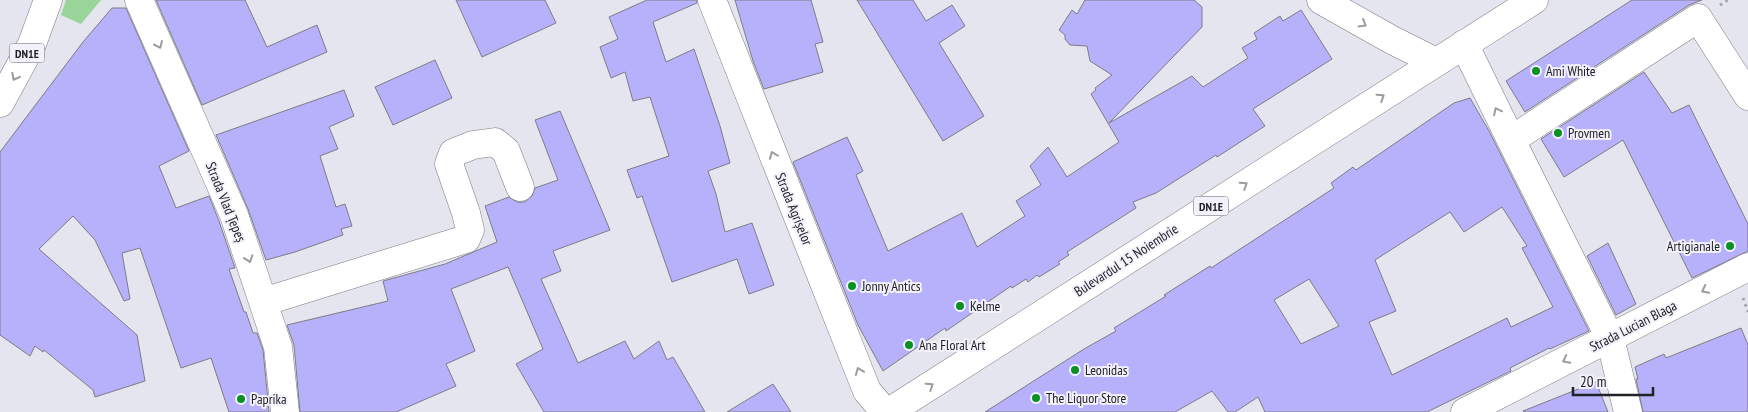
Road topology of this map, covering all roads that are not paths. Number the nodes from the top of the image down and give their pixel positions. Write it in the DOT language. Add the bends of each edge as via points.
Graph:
graph roads {
  1 [pos="48,0"];
  2 [pos="139,0"];
  3 [pos="712,0"];
  4 [pos="1321,0"];
  5 [pos="1534,0"];
  6 [pos="1464,44"];
  7 [pos="1436,62"];
  8 [pos="1748,96"];
  9 [pos="0,102"];
  10 [pos="1511,140"];
  11 [pos="520,187"];
  12 [pos="1748,267"];
  13 [pos="263,302"];
  14 [pos="1610,338"];
  15 [pos="285,412"];
  16 [pos="885,412"];
  17 [pos="889,412"];
  18 [pos="1466,412"];
  19 [pos="1628,412"];
  1 -- 9 [label="street, DN1E, one-way" via="32,44"];
  2 -- 13 [label="street, Strada Vlad Țepeș, one-way" via="234,215"];
  16 -- 3 [label="street, Strada Agrișelor, one-way" via="866,390"];
  4 -- 7 [label="street, one-way"];
  5 -- 6 [label="street, Bulevardul 15 Noiembrie / DN1E"];
  6 -- 7 [label="street, Bulevardul 15 Noiembrie / DN1E"];
  10 -- 6 [label="street, one-way"];
  17 -- 7 [label="street, Bulevardul 15 Noiembrie / DN1E, one-way"];
  8 -- 10 [label="street" via="1698,18"];
  10 -- 14 [label="street"];
  11 -- 13 [label="street" via="506,151 496,142 473,145 453,153 449,164 470,230 466,239"];
  12 -- 14 [label="street, Strada Lucian Blaga, one-way"];
  13 -- 15 [label="street, Strada Vlad Țepeș" via="278,347"];
  14 -- 18 [label="street, Strada Lucian Blaga, one-way"];
  14 -- 19 [label="street"];
}
